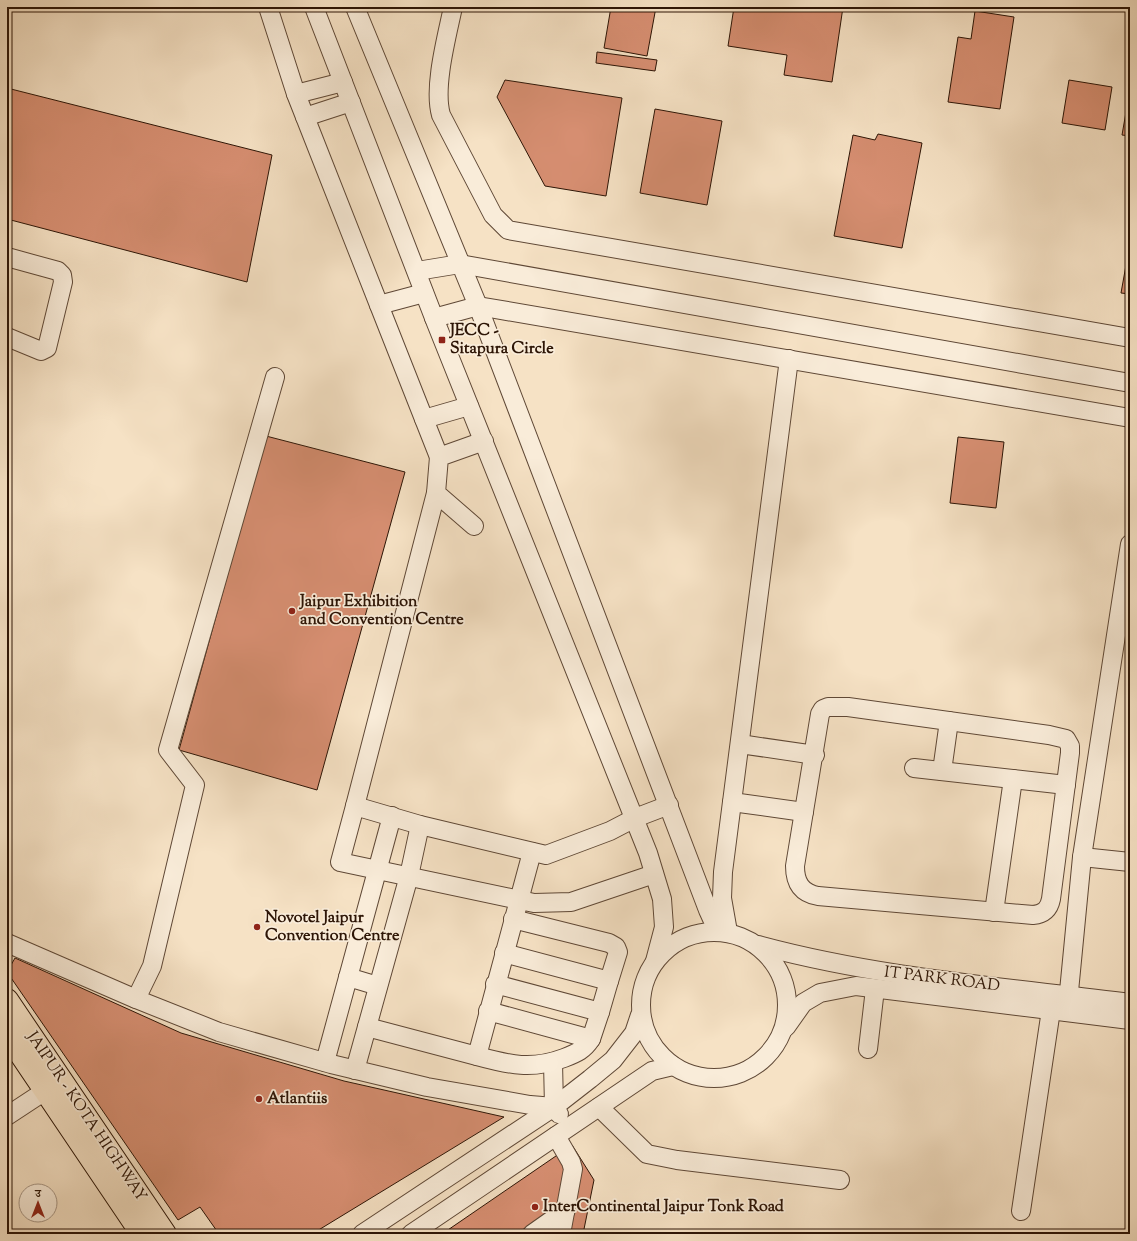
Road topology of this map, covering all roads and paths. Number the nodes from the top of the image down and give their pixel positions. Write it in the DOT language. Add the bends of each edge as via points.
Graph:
graph roads {
  1 [pos="268,7"];
  2 [pos="277,7"];
  3 [pos="314,7"];
  4 [pos="354,7"];
  5 [pos="453,7"];
  6 [pos="343,82"];
  7 [pos="301,93"];
  8 [pos="351,102"];
  9 [pos="305,117"];
  10 [pos="7,257"];
  11 [pos="460,264"];
  12 [pos="417,271"];
  13 [pos="424,293"];
  14 [pos="379,304"];
  15 [pos="478,306"];
  16 [pos="434,318"];
  17 [pos="7,337"];
  18 [pos="1130,338"];
  19 [pos="789,360"];
  20 [pos="275,377"];
  21 [pos="1130,383"];
  22 [pos="470,406"];
  23 [pos="1130,418"];
  24 [pos="424,419"];
  25 [pos="484,441"];
  26 [pos="439,457"];
  27 [pos="436,493"];
  28 [pos="474,526"];
  29 [pos="1130,544"];
  30 [pos="949,721"];
  31 [pos="740,744"];
  32 [pos="815,755"];
  33 [pos="914,768"];
  34 [pos="942,771"];
  35 [pos="1013,779"];
  36 [pos="1066,785"];
  37 [pos="732,802"];
  38 [pos="669,805"];
  39 [pos="356,806"];
  40 [pos="804,812"];
  41 [pos="392,816"];
  42 [pos="635,818"];
  43 [pos="420,825"];
  44 [pos="532,852"];
  45 [pos="1082,857"];
  46 [pos="1130,862"];
  47 [pos="377,869"];
  48 [pos="654,874"];
  49 [pos="408,876"];
  50 [pos="518,900"];
  51 [pos="994,912"];
  52 [pos="513,919"];
  53 [pos="723,932"];
  54 [pos="7,943"];
  55 [pos="757,945"];
  56 [pos="504,953"];
  57 [pos="655,961"];
  58 [pos="348,977"];
  59 [pos="609,981"];
  60 [pos="495,984"];
  61 [pos="378,986"];
  62 [pos="875,989"];
  63 [pos="136,999"];
  64 [pos="7,1000"];
  65 [pos="1130,1002"];
  66 [pos="1062,1006"];
  67 [pos="488,1011"];
  68 [pos="600,1012"];
  69 [pos="640,1015"];
  70 [pos="1130,1020"];
  71 [pos="367,1027"];
  72 [pos="784,1029"];
  73 [pos="7,1034"];
  74 [pos="591,1039"];
  75 [pos="868,1050"];
  76 [pos="478,1056"];
  77 [pos="325,1062"];
  78 [pos="553,1062"];
  79 [pos="673,1066"];
  80 [pos="355,1070"];
  81 [pos="45,1091"];
  82 [pos="554,1107"];
  83 [pos="599,1107"];
  84 [pos="7,1116"];
  85 [pos="563,1131"];
  86 [pos="840,1180"];
  87 [pos="566,1210"];
  88 [pos="1022,1211"];
  89 [pos="142,1234"];
  90 [pos="165,1234"];
  91 [pos="362,1234"];
  92 [pos="411,1234"];
  93 [pos="532,1234"];
  94 [pos="561,1234"];
  1 -- 7 [label="street"];
  2 -- 7 [label="street"];
  3 -- 6 [label="street"];
  4 -- 11 [label="street"];
  5 -- 18 [label="street" via="439,91 439,107 492,216 508,230"];
  6 -- 7 [label="street"];
  6 -- 8 [label="street"];
  7 -- 9 [label="street"];
  8 -- 9 [label="street"];
  8 -- 12 [label="street"];
  9 -- 14 [label="street"];
  10 -- 17 [label="street" via="58,271 63,282 47,348 41,350"];
  11 -- 12 [label="street"];
  11 -- 15 [label="street"];
  11 -- 21 [label="street"];
  12 -- 13 [label="street"];
  13 -- 14 [label="street"];
  13 -- 16 [label="street"];
  14 -- 24 [label="street"];
  15 -- 16 [label="street"];
  15 -- 19 [label="street"];
  15 -- 38 [label="street"];
  16 -- 22 [label="street"];
  19 -- 23 [label="street"];
  19 -- 31 [label="street"];
  20 -- 63 [label="street" via="168,750 195,785 152,966"];
  22 -- 24 [label="street"];
  22 -- 25 [label="street"];
  24 -- 26 [label="street"];
  25 -- 26 [label="street"];
  25 -- 42 [label="street"];
  26 -- 27 [label="street"];
  27 -- 28 [label="street"];
  27 -- 39 [label="street"];
  29 -- 45 [label="street"];
  30 -- 32 [label="street" via="848,707 828,707 820,714"];
  30 -- 34 [label="street"];
  30 -- 36 [label="street" via="1066,739 1070,746"];
  31 -- 32 [label="street"];
  31 -- 37 [label="street"];
  32 -- 40 [label="street"];
  33 -- 34 [label="street"];
  34 -- 35 [label="street"];
  35 -- 36 [label="street"];
  35 -- 51 [label="street"];
  36 -- 51 [label="street" via="1048,908 1040,915"];
  37 -- 40 [label="street"];
  37 -- 53 [label="street" via="722,898"];
  38 -- 42 [label="street"];
  38 -- 53 [label="street" via="706,904"];
  39 -- 41 [label="street"];
  39 -- 47 [label="street" via="340,862"];
  40 -- 51 [label="street" via="795,874 805,892 818,896"];
  41 -- 43 [label="street"];
  41 -- 47 [label="street"];
  42 -- 44 [label="street" via="559,851 546,855"];
  42 -- 48 [label="street"];
  43 -- 44 [label="street"];
  43 -- 49 [label="street"];
  44 -- 50 [label="street"];
  45 -- 46 [label="street"];
  45 -- 66 [label="street"];
  47 -- 49 [label="street"];
  47 -- 58 [label="street"];
  48 -- 50 [label="street" via="571,902 534,903"];
  48 -- 57 [label="street" via="662,899 664,927"];
  49 -- 50 [label="street"];
  49 -- 61 [label="street"];
  50 -- 52 [label="street"];
  52 -- 56 [label="street"];
  52 -- 59 [label="street" via="609,943 616,947 618,952"];
  53 -- 55 [label="street" via="741,936"];
  53 -- 57 [label="street" via="689,936 667,948"];
  54 -- 63 [label="street"];
  55 -- 66 [label="street, IT PARK ROAD" via="804,958"];
  55 -- 72 [label="street" via="774,962 785,983 788,1006"];
  56 -- 59 [label="street"];
  56 -- 60 [label="street"];
  57 -- 69 [label="street" via="641,990"];
  58 -- 61 [label="street"];
  58 -- 77 [label="street"];
  59 -- 68 [label="street"];
  60 -- 67 [label="street"];
  60 -- 68 [label="street"];
  61 -- 71 [label="street"];
  62 -- 66 [label="street, IT PARK ROAD"];
  62 -- 72 [label="street, IT PARK ROAD" via="856,986 820,993 804,1003"];
  62 -- 75 [label="street"];
  63 -- 77 [label="street" via="219,1032"];
  64 -- 90 [label="highway, JAIPUR - KOTA HIGHWAY"];
  65 -- 66 [label="street, IT PARK ROAD"];
  66 -- 70 [label="street, IT PARK ROAD"];
  66 -- 88 [label="street"];
  67 -- 74 [label="street"];
  67 -- 76 [label="street"];
  68 -- 74 [label="street"];
  69 -- 79 [label="street" via="648,1039 663,1059"];
  69 -- 82 [label="street" via="634,1033 613,1060"];
  71 -- 76 [label="street"];
  71 -- 80 [label="street"];
  72 -- 79 [label="street" via="773,1050 755,1066 734,1076 709,1079 684,1073"];
  73 -- 81 [label="highway, JAIPUR - KOTA HIGHWAY"];
  74 -- 78 [label="street" via="578,1053"];
  76 -- 78 [label="street" via="521,1066"];
  77 -- 80 [label="street"];
  78 -- 82 [label="street"];
  79 -- 83 [label="street" via="652,1071"];
  80 -- 82 [label="street" via="427,1087"];
  81 -- 84 [label="street"];
  81 -- 89 [label="highway, JAIPUR - KOTA HIGHWAY"];
  82 -- 85 [label="street"];
  82 -- 91 [label="street"];
  83 -- 85 [label="street"];
  83 -- 86 [label="street" via="647,1154"];
  85 -- 87 [label="street" via="572,1165"];
  85 -- 92 [label="street"];
  87 -- 93 [label="street"];
  87 -- 94 [label="street"];
}
